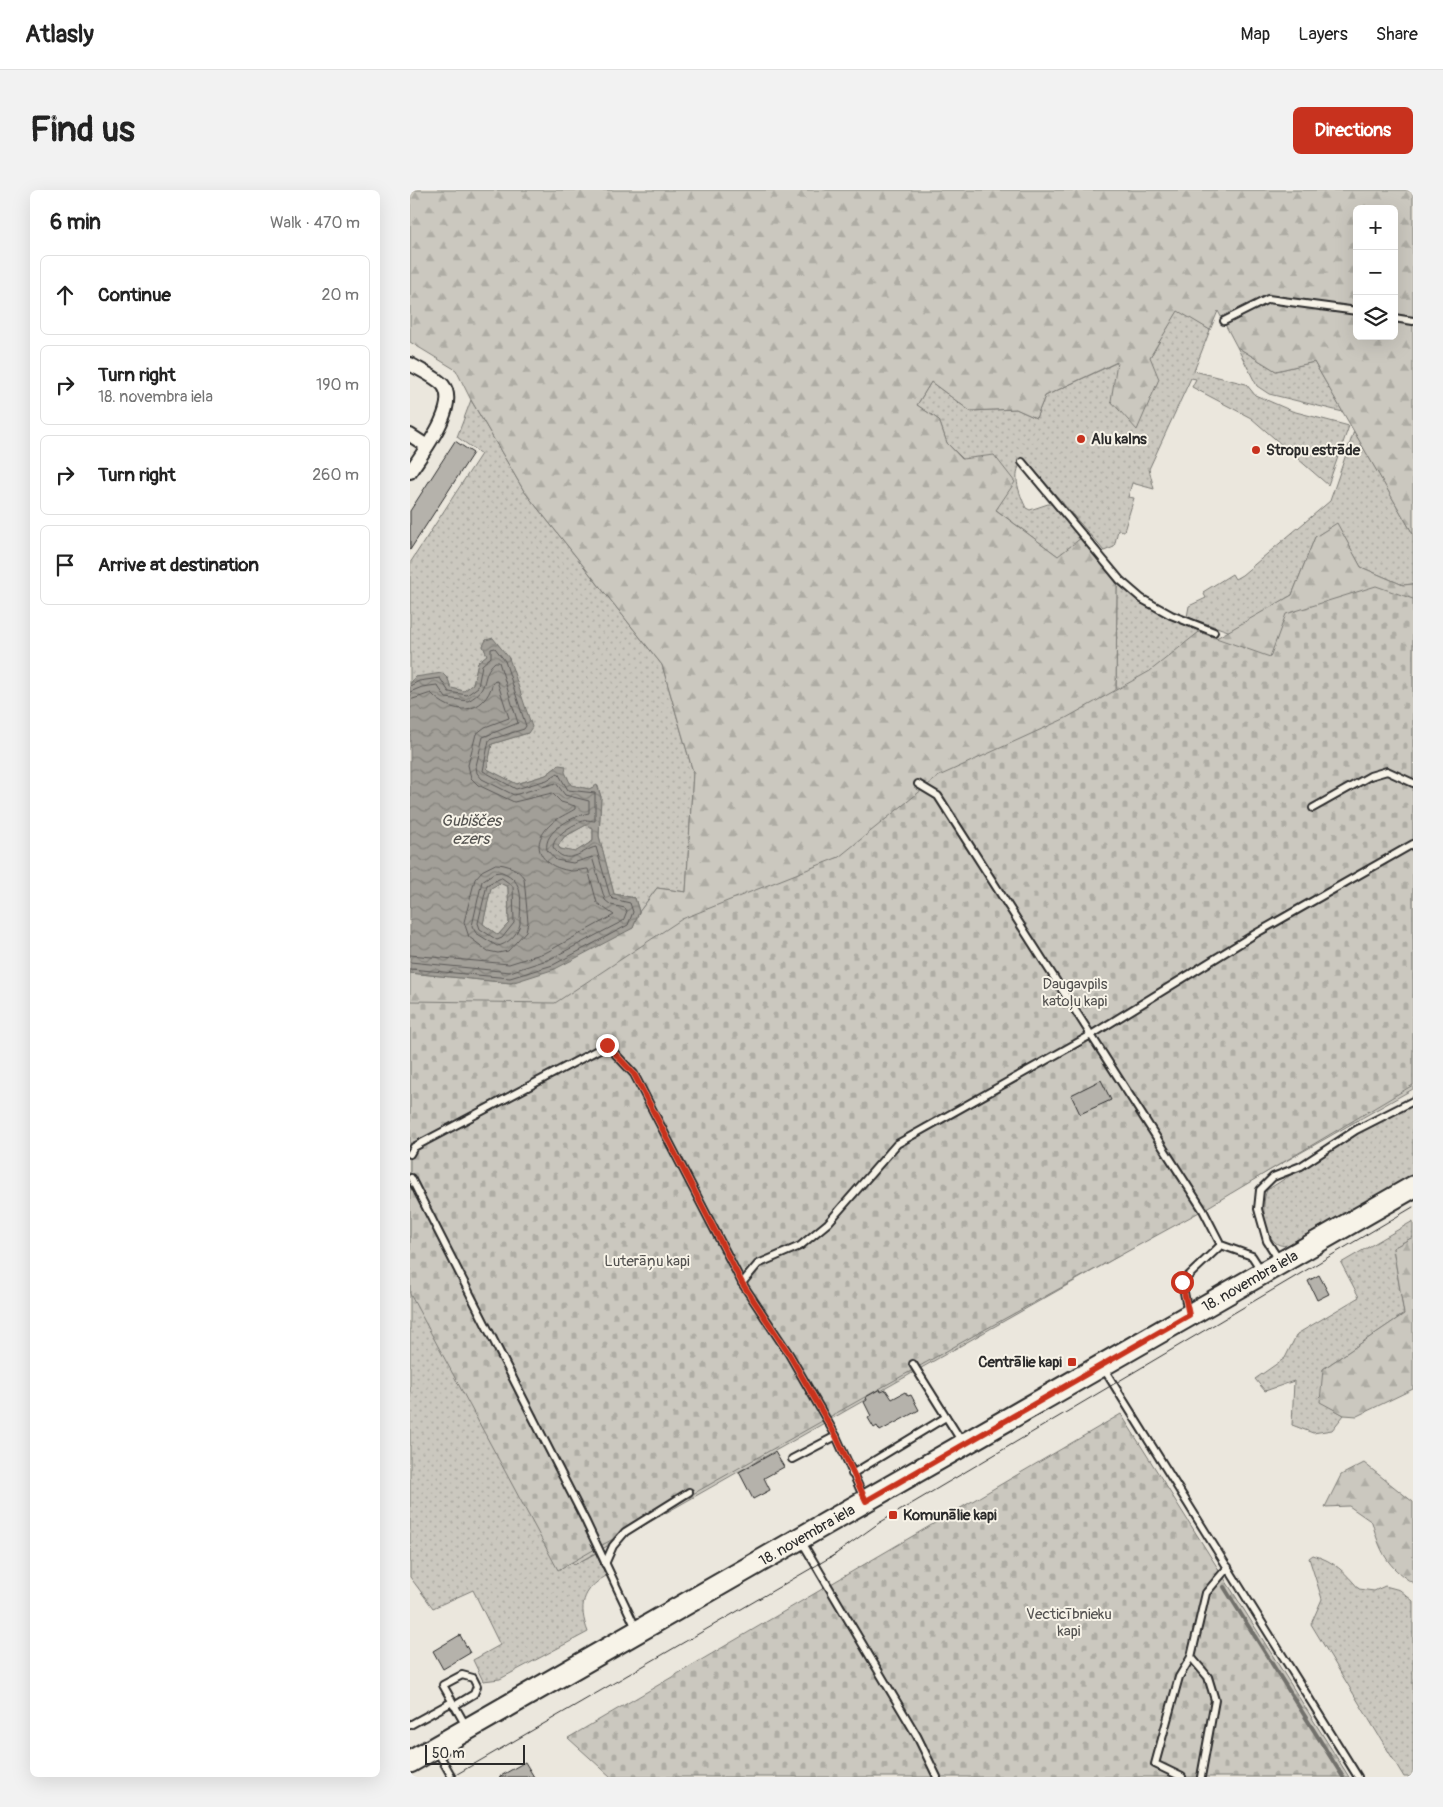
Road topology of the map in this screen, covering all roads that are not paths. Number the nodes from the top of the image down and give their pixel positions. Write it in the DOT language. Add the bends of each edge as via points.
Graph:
graph roads {
  1 [pos="1353,310"];
  2 [pos="1398,319"];
  3 [pos="1224,321"];
  4 [pos="1413,321"];
  5 [pos="410,364"];
  6 [pos="410,435"];
  7 [pos="427,446"];
  8 [pos="1022,462"];
  9 [pos="410,472"];
  10 [pos="1214,632"];
  11 [pos="1413,783"];
  12 [pos="918,784"];
  13 [pos="1313,808"];
  14 [pos="1413,844"];
  15 [pos="1091,1035"];
  16 [pos="1413,1101"];
  17 [pos="410,1154"];
  18 [pos="410,1177"];
  19 [pos="1413,1187"];
  20 [pos="1221,1245"];
  21 [pos="1272,1268"];
  22 [pos="742,1283"];
  23 [pos="1189,1315"];
  24 [pos="913,1364"];
  25 [pos="1102,1365"];
  26 [pos="946,1417"];
  27 [pos="836,1436"];
  28 [pos="963,1446"];
  29 [pos="792,1459"];
  30 [pos="852,1474"];
  31 [pos="689,1492"];
  32 [pos="866,1501"];
  33 [pos="800,1539"];
  34 [pos="605,1564"];
  35 [pos="1228,1567"];
  36 [pos="637,1632"];
  37 [pos="1191,1658"];
  38 [pos="453,1704"];
  39 [pos="410,1725"];
  40 [pos="467,1730"];
  41 [pos="436,1748"];
  42 [pos="410,1762"];
  43 [pos="452,1777"];
  44 [pos="937,1777"];
  45 [pos="1182,1777"];
  46 [pos="1201,1777"];
  47 [pos="1358,1777"];
  1 -- 3 [label="lane" via="1268,299"];
  2 -- 4 [label="lane"];
  5 -- 7 [label="street" via="443,385 448,397 447,411"];
  6 -- 7 [label="street"];
  7 -- 9 [label="street"];
  8 -- 10 [label="lane" via="1120,580 1142,599"];
  11 -- 13 [label="lane" via="1387,771 1370,776"];
  12 -- 15 [label="lane" via="938,796"];
  14 -- 15 [label="lane" via="1255,934"];
  15 -- 20 [label="lane" via="1203,1210"];
  15 -- 22 [label="lane" via="897,1144 828,1223 800,1246 758,1264"];
  16 -- 21 [label="lane" via="1356,1130 1301,1166 1272,1177 1260,1190 1258,1209"];
  17 -- 22 [label="lane" via="414,1147 607,1045 634,1074"];
  18 -- 34 [label="lane"];
  19 -- 21 [label="main road, 18. novembra iela"];
  20 -- 21 [label="lane" via="1252,1256"];
  20 -- 23 [label="lane" via="1182,1282"];
  21 -- 23 [label="main road, 18. novembra iela"];
  22 -- 27 [label="lane" via="789,1354"];
  23 -- 25 [label="main road, 18. novembra iela"];
  24 -- 26 [label="lane"];
  25 -- 28 [label="main road, 18. novembra iela"];
  25 -- 35 [label="lane"];
  26 -- 28 [label="lane"];
  26 -- 30 [label="lane"];
  27 -- 29 [label="lane"];
  27 -- 30 [label="lane"];
  28 -- 32 [label="main road, 18. novembra iela"];
  30 -- 32 [label="lane"];
  31 -- 34 [label="lane" via="626,1532 613,1546"];
  32 -- 33 [label="main road, 18. novembra iela"];
  33 -- 36 [label="main road, 18. novembra iela"];
  33 -- 44 [label="lane" via="917,1736"];
  34 -- 36 [label="lane"];
  35 -- 37 [label="lane" via="1206,1593"];
  35 -- 47 [label="lane"];
  36 -- 40 [label="main road, 18. novembra iela"];
  37 -- 45 [label="lane" via="1178,1677 1155,1764"];
  37 -- 46 [label="lane" via="1208,1677 1215,1700"];
  38 -- 38 [label="lane" via="443,1686 462,1675 473,1678 477,1686 474,1694"];
  38 -- 39 [label="lane"];
  38 -- 40 [label="lane"];
  40 -- 41 [label="main road, 18. novembra iela"];
  41 -- 42 [label="main road, 18. novembra iela"];
  41 -- 43 [label="lane"];
}
